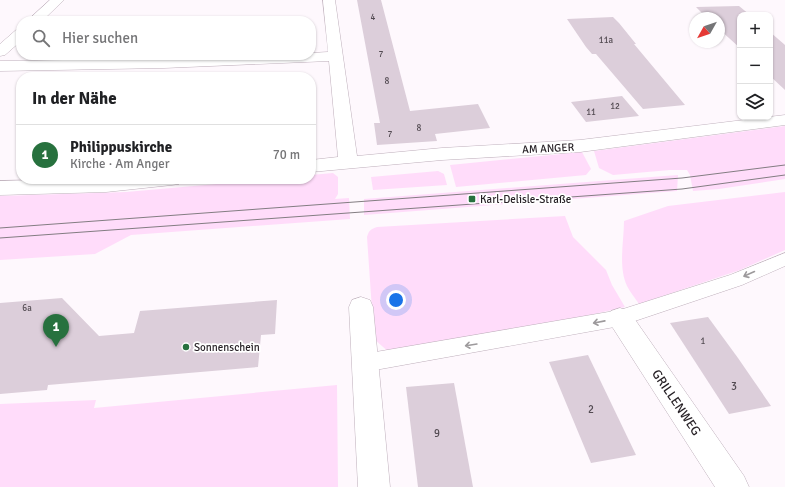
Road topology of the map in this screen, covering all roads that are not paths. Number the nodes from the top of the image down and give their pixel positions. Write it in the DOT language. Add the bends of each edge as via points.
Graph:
graph roads {
  1 [pos="58,0"];
  2 [pos="329,0"];
  3 [pos="40,16"];
  4 [pos="16,38"];
  5 [pos="0,52"];
  6 [pos="336,56"];
  7 [pos="316,57"];
  8 [pos="238,60"];
  9 [pos="0,66"];
  10 [pos="785,120"];
  11 [pos="348,162"];
  12 [pos="316,165"];
  13 [pos="117,184"];
  14 [pos="0,188"];
  15 [pos="785,258"];
  16 [pos="361,307"];
  17 [pos="620,318"];
  18 [pos="364,363"];
  19 [pos="374,487"];
  20 [pos="733,487"];
  1 -- 3 [label="street"];
  2 -- 6 [label="street"];
  4 -- 5 [label="street"];
  6 -- 7 [label="street"];
  6 -- 11 [label="street"];
  8 -- 9 [label="street"];
  10 -- 11 [label="street, AM ANGER" via="580,146"];
  11 -- 12 [label="street, AM ANGER"];
  13 -- 14 [label="street"];
  15 -- 17 [label="lane, one-way" via="736,280"];
  16 -- 18 [label="street"];
  17 -- 18 [label="lane, one-way"];
  17 -- 20 [label="street, GRILLENWEG"];
  18 -- 19 [label="street"];
}
